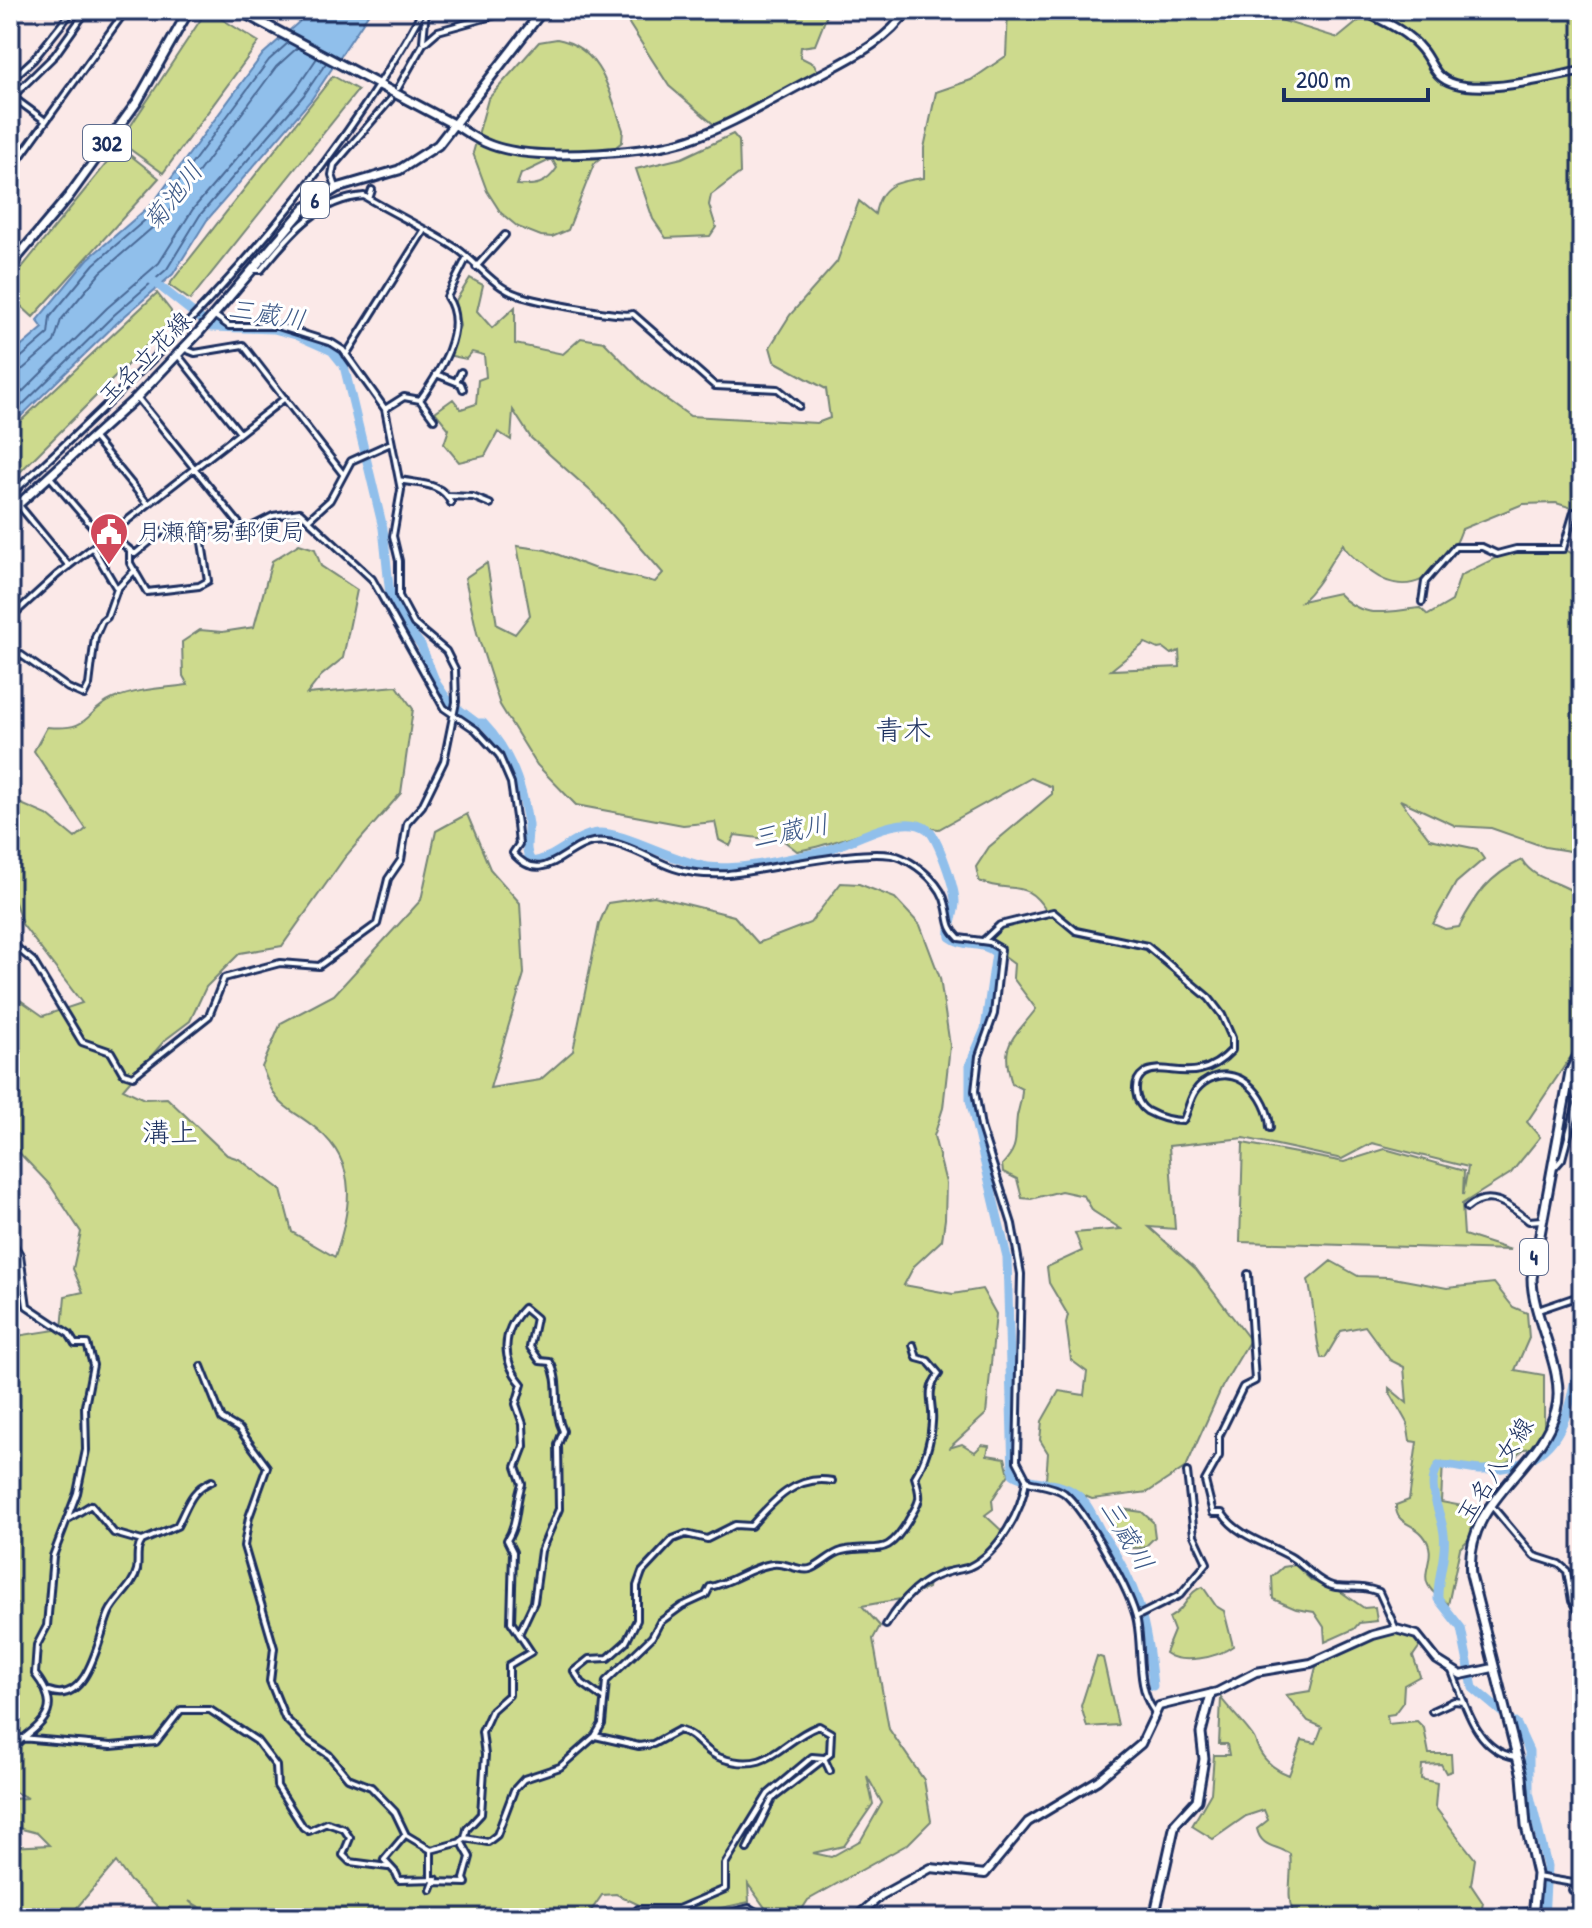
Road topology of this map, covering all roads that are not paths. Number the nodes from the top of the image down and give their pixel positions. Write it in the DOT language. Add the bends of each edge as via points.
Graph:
graph roads {
  1 [pos="73,10"];
  2 [pos="87,10"];
  3 [pos="126,10"];
  4 [pos="189,10"];
  5 [pos="238,10"];
  6 [pos="425,10"];
  7 [pos="514,10"];
  8 [pos="543,10"];
  9 [pos="908,10"];
  10 [pos="1361,10"];
  11 [pos="423,44"];
  12 [pos="1582,71"];
  13 [pos="10,81"];
  14 [pos="378,85"];
  15 [pos="398,88"];
  16 [pos="11,97"];
  17 [pos="391,99"];
  18 [pos="44,120"];
  19 [pos="455,125"];
  20 [pos="10,171"];
  21 [pos="337,188"];
  22 [pos="372,190"];
  23 [pos="369,199"];
  24 [pos="423,231"];
  25 [pos="505,235"];
  26 [pos="466,259"];
  27 [pos="10,266"];
  28 [pos="476,267"];
  29 [pos="254,270"];
  30 [pos="212,319"];
  31 [pos="180,352"];
  32 [pos="346,355"];
  33 [pos="461,372"];
  34 [pos="436,374"];
  35 [pos="456,382"];
  36 [pos="463,389"];
  37 [pos="137,397"];
  38 [pos="285,398"];
  39 [pos="420,400"];
  40 [pos="799,406"];
  41 [pos="385,409"];
  42 [pos="434,419"];
  43 [pos="240,433"];
  44 [pos="94,437"];
  45 [pos="391,443"];
  46 [pos="194,469"];
  47 [pos="343,474"];
  48 [pos="50,477"];
  49 [pos="399,480"];
  50 [pos="10,495"];
  51 [pos="448,496"];
  52 [pos="451,503"];
  53 [pos="18,504"];
  54 [pos="148,504"];
  55 [pos="490,504"];
  56 [pos="1582,511"];
  57 [pos="10,512"];
  58 [pos="308,520"];
  59 [pos="200,530"];
  60 [pos="245,531"];
  61 [pos="103,539"];
  62 [pos="94,550"];
  63 [pos="130,551"];
  64 [pos="69,566"];
  65 [pos="135,570"];
  66 [pos="117,589"];
  67 [pos="1422,602"];
  68 [pos="10,618"];
  69 [pos="10,647"];
  70 [pos="454,712"];
  71 [pos="983,941"];
  72 [pos="10,942"];
  73 [pos="1582,1047"];
  74 [pos="1570,1072"];
  75 [pos="1579,1104"];
  76 [pos="1270,1128"];
  77 [pos="1550,1172"];
  78 [pos="1467,1208"];
  79 [pos="1541,1220"];
  80 [pos="10,1239"];
  81 [pos="1248,1274"];
  82 [pos="1579,1295"];
  83 [pos="1538,1310"];
  84 [pos="913,1345"];
  85 [pos="201,1366"];
  86 [pos="1187,1472"];
  87 [pos="1025,1479"];
  88 [pos="212,1481"];
  89 [pos="832,1481"];
  90 [pos="1491,1505"];
  91 [pos="68,1519"];
  92 [pos="142,1541"];
  93 [pos="1137,1617"];
  94 [pos="1582,1617"];
  95 [pos="886,1625"];
  96 [pos="1396,1629"];
  97 [pos="519,1634"];
  98 [pos="1493,1668"];
  99 [pos="1452,1671"];
  100 [pos="49,1691"];
  101 [pos="1211,1694"];
  102 [pos="604,1699"];
  103 [pos="1464,1702"];
  104 [pos="1154,1711"];
  105 [pos="1432,1711"];
  106 [pos="595,1736"];
  107 [pos="10,1737"];
  108 [pos="23,1738"];
  109 [pos="10,1749"];
  110 [pos="1518,1757"];
  111 [pos="825,1760"];
  112 [pos="830,1771"];
  113 [pos="406,1835"];
  114 [pos="463,1840"];
  115 [pos="747,1849"];
  116 [pos="431,1850"];
  117 [pos="388,1867"];
  118 [pos="1537,1877"];
  119 [pos="431,1890"];
  120 [pos="1572,1890"];
  121 [pos="1533,1915"];
  122 [pos="1504,1917"];
  123 [pos="633,1918"];
  124 [pos="714,1918"];
  125 [pos="764,1918"];
  126 [pos="855,1918"];
  127 [pos="1154,1918"];
  1 -- 13 [label="street"];
  2 -- 16 [label="street" via="55,55"];
  3 -- 18 [label="street"];
  4 -- 27 [label="main road, 302" via="137,102"];
  5 -- 14 [label="main road"];
  6 -- 11 [label="street"];
  6 -- 14 [label="street"];
  7 -- 11 [label="street" via="449,26"];
  8 -- 19 [label="main road, 玉名立花線 / 6"];
  9 -- 19 [label="street" via="870,47 718,128 673,144 520,152 491,146"];
  10 -- 12 [label="street" via="1404,31 1440,77 1458,87 1506,85"];
  11 -- 15 [label="street"];
  14 -- 19 [label="main road"];
  14 -- 50 [label="street" via="311,178 200,310"];
  16 -- 18 [label="street"];
  17 -- 21 [label="street" via="334,165"];
  18 -- 20 [label="street"];
  19 -- 21 [label="main road, 玉名立花線 / 6" via="428,154 399,170"];
  21 -- 29 [label="main road, 玉名立花線 / 6" via="305,208"];
  22 -- 23 [label="street"];
  23 -- 24 [label="street"];
  23 -- 29 [label="street" via="351,197 320,209 261,270"];
  24 -- 26 [label="street"];
  24 -- 32 [label="street"];
  25 -- 28 [label="street"];
  26 -- 28 [label="street"];
  26 -- 34 [label="street" via="447,297 456,328"];
  28 -- 40 [label="street" via="518,295 625,317 633,314 715,386 778,389"];
  29 -- 30 [label="main road, 玉名立花線 / 6"];
  30 -- 31 [label="main road, 玉名立花線 / 6"];
  30 -- 32 [label="street" via="229,326 296,331 332,343"];
  31 -- 37 [label="main road, 玉名立花線 / 6"];
  31 -- 38 [label="street" via="243,345"];
  31 -- 43 [label="street"];
  32 -- 41 [label="street"];
  33 -- 35 [label="street"];
  34 -- 35 [label="street"];
  34 -- 39 [label="street"];
  35 -- 36 [label="street"];
  37 -- 44 [label="main road, 玉名立花線 / 6"];
  37 -- 46 [label="street"];
  38 -- 43 [label="street"];
  38 -- 47 [label="street"];
  39 -- 41 [label="street" via="404,397"];
  39 -- 42 [label="street"];
  41 -- 45 [label="street"];
  43 -- 46 [label="street"];
  44 -- 48 [label="main road, 玉名立花線 / 6"];
  44 -- 54 [label="street"];
  45 -- 47 [label="street" via="358,458"];
  45 -- 49 [label="street"];
  46 -- 54 [label="street"];
  46 -- 60 [label="street"];
  47 -- 58 [label="street" via="330,500"];
  48 -- 53 [label="main road, 玉名立花線 / 6"];
  48 -- 61 [label="street"];
  49 -- 51 [label="street" via="432,486"];
  49 -- 70 [label="street" via="402,495 393,536 399,596 419,631 451,659 457,677"];
  51 -- 52 [label="street"];
  51 -- 55 [label="street"];
  53 -- 57 [label="main road, 玉名立花線 / 6"];
  53 -- 64 [label="street"];
  54 -- 61 [label="street"];
  56 -- 67 [label="street" via="1574,512 1563,549 1497,554 1482,547 1455,547 1425,582"];
  58 -- 60 [label="street" via="300,512 288,513"];
  58 -- 70 [label="street" via="372,579 434,694"];
  59 -- 60 [label="street"];
  59 -- 63 [label="street" via="163,531 139,554"];
  59 -- 65 [label="street" via="205,584 147,592"];
  61 -- 62 [label="street"];
  61 -- 63 [label="street" via="120,542"];
  62 -- 64 [label="street"];
  62 -- 66 [label="street"];
  63 -- 65 [label="street"];
  64 -- 68 [label="street"];
  65 -- 66 [label="street"];
  66 -- 69 [label="street" via="95,637 84,695"];
  70 -- 71 [label="street" via="499,755 511,783 517,824 519,844 513,853 527,864 561,861 593,842 622,846 697,873 895,855 932,879 954,932"];
  70 -- 72 [label="street" via="444,761 422,806 407,823 401,860 388,879 377,924 319,966 280,963 224,978 209,1016 133,1076 123,1073 111,1052 82,1042 33,961"];
  71 -- 76 [label="street" via="1000,925 1053,912 1076,931 1147,946 1209,998 1222,1015 1232,1050 1191,1073 1144,1073 1138,1079 1137,1101 1158,1116 1183,1121 1198,1088 1218,1076 1234,1077 1262,1096"];
  71 -- 87 [label="street" via="993,943 1002,955 975,1091 1021,1274 1017,1461"];
  73 -- 74 [label="main road, 玉名八女線 / 4"];
  74 -- 75 [label="street"];
  74 -- 77 [label="main road, 玉名八女線 / 4"];
  75 -- 77 [label="street" via="1562,1159"];
  77 -- 79 [label="main road, 玉名八女線 / 4"];
  78 -- 79 [label="street" via="1499,1199 1529,1221"];
  79 -- 90 [label="main road, 玉名八女線 / 4" via="1532,1293 1558,1395 1551,1422"];
  80 -- 91 [label="street" via="20,1255 27,1306 69,1334 75,1344 87,1344 93,1365 85,1406 86,1450"];
  81 -- 96 [label="street" via="1255,1381 1243,1387 1219,1436 1219,1456 1205,1481 1213,1513 1222,1513 1265,1547 1290,1556 1334,1587 1360,1585 1379,1592"];
  82 -- 83 [label="street"];
  84 -- 102 [label="street" via="917,1358 928,1361 939,1374 928,1394 933,1422 929,1454 915,1477 918,1510 903,1533 894,1543 839,1551 809,1570 770,1564 710,1587 706,1595 660,1622 652,1637 606,1681"];
  85 -- 113 [label="street" via="222,1419 239,1429 267,1467 244,1546 274,1648 270,1681 285,1718 348,1778 371,1787 395,1812"];
  86 -- 93 [label="street" via="1194,1535 1207,1563 1180,1595"];
  87 -- 93 [label="street" via="1058,1490 1077,1506"];
  87 -- 95 [label="street" via="1009,1526 990,1551 969,1567 914,1589"];
  88 -- 92 [label="street" via="190,1497 177,1526"];
  89 -- 102 [label="street" via="814,1477 784,1492 751,1526 735,1525 707,1539 686,1534 673,1539 642,1572 637,1620 626,1642 608,1658 589,1659 574,1671"];
  90 -- 94 [label="street" via="1534,1556 1567,1571 1572,1601"];
  90 -- 98 [label="main road, 玉名八女線 / 4" via="1476,1530 1470,1561"];
  91 -- 92 [label="street" via="91,1505 114,1533"];
  91 -- 100 [label="street" via="53,1556 47,1626 37,1645 35,1674"];
  92 -- 100 [label="street" via="137,1570 111,1609 95,1646 96,1657 81,1682 57,1695"];
  93 -- 104 [label="street" via="1145,1698"];
  96 -- 99 [label="street" via="1417,1635"];
  96 -- 101 [label="street" via="1301,1666 1243,1676"];
  97 -- 97 [label="street" via="511,1622 513,1552 507,1540 514,1530 522,1484 516,1467 524,1446 516,1404 522,1384 509,1369 506,1347 524,1308 536,1318 530,1347 557,1375 556,1416 563,1431 558,1445 559,1509 541,1551 534,1602"];
  97 -- 114 [label="street" via="531,1652 509,1665 509,1695 492,1710 482,1732 481,1814"];
  98 -- 99 [label="street" via="1466,1676"];
  98 -- 110 [label="main road, 玉名八女線 / 4"];
  99 -- 103 [label="street"];
  100 -- 108 [label="street" via="46,1718"];
  101 -- 104 [label="street"];
  101 -- 127 [label="main road" via="1201,1733 1204,1759 1197,1800 1175,1824"];
  102 -- 106 [label="street"];
  103 -- 105 [label="street"];
  103 -- 110 [label="street" via="1483,1738 1505,1756"];
  104 -- 126 [label="street" via="1141,1744 1098,1780 1028,1822 985,1874 931,1868 882,1895"];
  106 -- 111 [label="street" via="639,1746 679,1730 693,1734 719,1758 759,1763 819,1726 831,1733"];
  106 -- 114 [label="street" via="560,1767 524,1779 514,1790 497,1835 488,1842"];
  107 -- 108 [label="street"];
  108 -- 109 [label="street"];
  108 -- 117 [label="street" via="111,1746 156,1742 181,1710 210,1710 257,1741 276,1766 277,1786 303,1827 309,1831 327,1823 344,1829 350,1838 343,1855 350,1862"];
  110 -- 118 [label="main road, 玉名八女線 / 4"];
  111 -- 112 [label="street"];
  111 -- 115 [label="street" via="772,1799"];
  111 -- 123 [label="street" via="812,1757 768,1794 725,1864 725,1889 678,1909 638,1909"];
  113 -- 116 [label="street"];
  113 -- 117 [label="street" via="384,1860"];
  114 -- 116 [label="street"];
  114 -- 119 [label="street" via="470,1857 466,1883 434,1882"];
  116 -- 117 [label="street" via="434,1878 427,1881 399,1880"];
  118 -- 120 [label="street" via="1579,1884 1580,1889"];
  118 -- 121 [label="main road, 玉名八女線 / 4"];
  121 -- 122 [label="street"];
  124 -- 125 [label="street" via="749,1909"];
}
